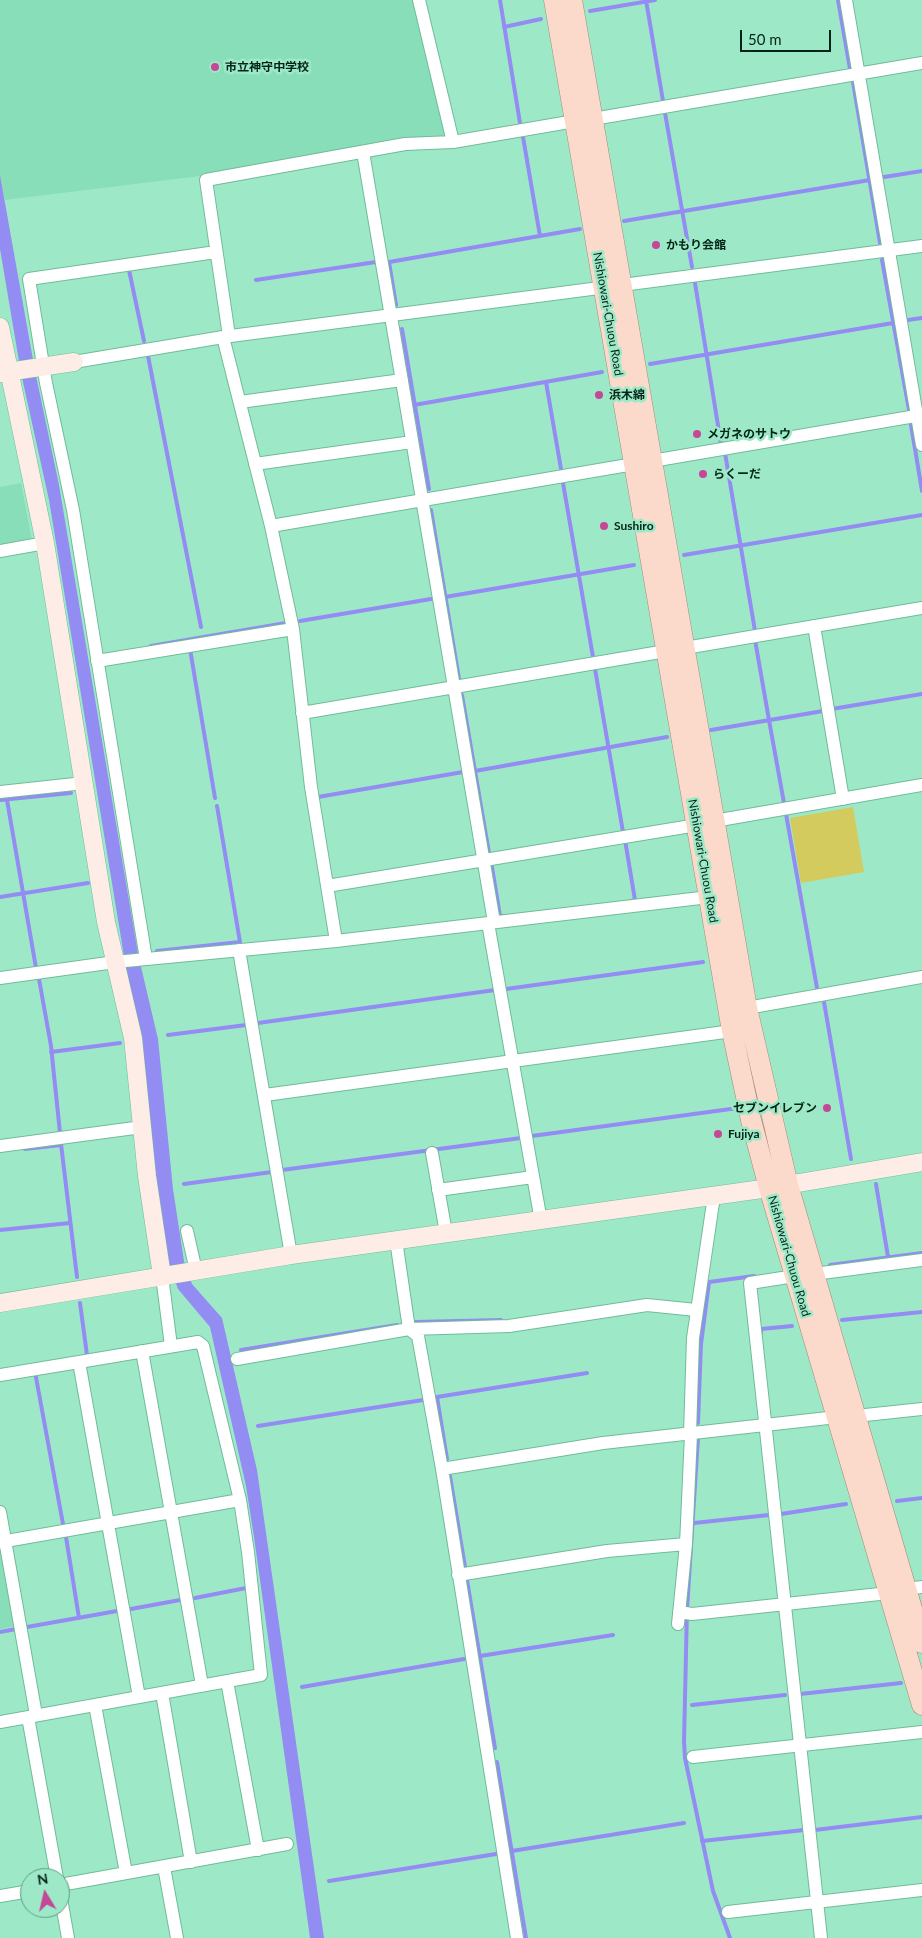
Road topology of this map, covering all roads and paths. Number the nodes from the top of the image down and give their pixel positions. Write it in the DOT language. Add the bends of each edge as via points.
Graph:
graph roads {
  1 [pos="419,0"];
  2 [pos="554,0"];
  3 [pos="572,0"];
  4 [pos="846,0"];
  5 [pos="922,63"];
  6 [pos="859,74"];
  7 [pos="584,120"];
  8 [pos="453,142"];
  9 [pos="363,152"];
  10 [pos="922,246"];
  11 [pos="889,250"];
  12 [pos="216,252"];
  13 [pos="612,286"];
  14 [pos="391,315"];
  15 [pos="0,327"];
  16 [pos="226,337"];
  17 [pos="74,362"];
  18 [pos="41,366"];
  19 [pos="8,371"];
  20 [pos="402,380"];
  21 [pos="240,402"];
  22 [pos="920,415"];
  23 [pos="412,442"];
  24 [pos="922,445"];
  25 [pos="643,463"];
  26 [pos="255,464"];
  27 [pos="422,500"];
  28 [pos="271,526"];
  29 [pos="45,543"];
  30 [pos="0,551"];
  31 [pos="922,608"];
  32 [pos="814,626"];
  33 [pos="293,629"];
  34 [pos="676,650"];
  35 [pos="97,661"];
  36 [pos="454,687"];
  37 [pos="302,713"];
  38 [pos="84,783"];
  39 [pos="922,785"];
  40 [pos="0,792"];
  41 [pos="843,799"];
  42 [pos="705,823"];
  43 [pos="484,860"];
  44 [pos="327,886"];
  45 [pos="709,898"];
  46 [pos="491,923"];
  47 [pos="336,941"];
  48 [pos="239,950"];
  49 [pos="144,959"];
  50 [pos="118,962"];
  51 [pos="922,977"];
  52 [pos="0,978"];
  53 [pos="747,1008"];
  54 [pos="732,1031"];
  55 [pos="513,1061"];
  56 [pos="264,1095"];
  57 [pos="142,1127"];
  58 [pos="0,1146"];
  59 [pos="432,1153"];
  60 [pos="922,1162"];
  61 [pos="533,1177"];
  62 [pos="778,1187"];
  63 [pos="438,1190"];
  64 [pos="714,1196"];
  65 [pos="541,1221"];
  66 [pos="187,1231"];
  67 [pos="446,1233"];
  68 [pos="396,1240"];
  69 [pos="291,1255"];
  70 [pos="922,1260"];
  71 [pos="196,1271"];
  72 [pos="166,1275"];
  73 [pos="804,1275"];
  74 [pos="0,1303"];
  75 [pos="696,1310"];
  76 [pos="409,1329"];
  77 [pos="172,1346"];
  78 [pos="142,1351"];
  79 [pos="237,1358"];
  80 [pos="79,1362"];
  81 [pos="0,1375"];
  82 [pos="922,1409"];
  83 [pos="846,1417"];
  84 [pos="765,1426"];
  85 [pos="690,1434"];
  86 [pos="442,1469"];
  87 [pos="240,1500"];
  88 [pos="0,1512"];
  89 [pos="171,1512"];
  90 [pos="108,1523"];
  91 [pos="3,1542"];
  92 [pos="686,1544"];
  93 [pos="458,1575"];
  94 [pos="906,1590"];
  95 [pos="784,1604"];
  96 [pos="922,1643"];
  97 [pos="227,1681"];
  98 [pos="202,1686"];
  99 [pos="162,1693"];
  100 [pos="140,1697"];
  101 [pos="96,1705"];
  102 [pos="922,1705"];
  103 [pos="32,1716"];
  104 [pos="0,1722"];
  105 [pos="922,1732"];
  106 [pos="799,1745"];
  107 [pos="693,1757"];
  108 [pos="287,1844"];
  109 [pos="258,1850"];
  110 [pos="191,1862"];
  111 [pos="164,1867"];
  112 [pos="55,1868"];
  113 [pos="126,1874"];
  114 [pos="70,1883"];
  115 [pos="922,1890"];
  116 [pos="20,1893"];
  117 [pos="0,1896"];
  118 [pos="817,1903"];
  119 [pos="728,1912"];
  120 [pos="64,1918"];
  121 [pos="68,1938"];
  122 [pos="177,1938"];
  123 [pos="517,1938"];
  124 [pos="821,1938"];
  1 -- 8 [label="street"];
  2 -- 7 [label="main road, Nishiowari-Chuou Road"];
  3 -- 7 [label="main road, Nishiowari-Chuou Road"];
  4 -- 6 [label="street"];
  5 -- 6 [label="street"];
  6 -- 7 [label="street"];
  6 -- 11 [label="street"];
  7 -- 8 [label="street"];
  7 -- 13 [label="main road, Nishiowari-Chuou Road"];
  8 -- 9 [label="street" via="405,144"];
  9 -- 12 [label="street" via="206,180"];
  9 -- 14 [label="street"];
  10 -- 11 [label="street"];
  11 -- 13 [label="street"];
  11 -- 22 [label="street"];
  12 -- 16 [label="street"];
  12 -- 18 [label="street" via="29,279"];
  13 -- 14 [label="street"];
  13 -- 25 [label="main road, Nishiowari-Chuou Road"];
  14 -- 16 [label="street"];
  14 -- 20 [label="street"];
  15 -- 19 [label="street"];
  16 -- 17 [label="street"];
  16 -- 21 [label="street"];
  17 -- 18 [label="street"];
  18 -- 19 [label="street"];
  18 -- 35 [label="street" via="73,510"];
  19 -- 29 [label="street"];
  20 -- 21 [label="street"];
  20 -- 23 [label="street"];
  21 -- 26 [label="street"];
  22 -- 24 [label="street"];
  22 -- 25 [label="street"];
  23 -- 26 [label="street"];
  23 -- 27 [label="street"];
  25 -- 27 [label="street"];
  25 -- 34 [label="main road, Nishiowari-Chuou Road"];
  26 -- 28 [label="street"];
  27 -- 28 [label="street"];
  27 -- 36 [label="street"];
  28 -- 33 [label="street"];
  29 -- 30 [label="street"];
  29 -- 38 [label="street"];
  31 -- 32 [label="street"];
  32 -- 34 [label="street"];
  32 -- 41 [label="street"];
  33 -- 35 [label="street"];
  33 -- 37 [label="street"];
  34 -- 36 [label="street"];
  34 -- 42 [label="main road, Nishiowari-Chuou Road"];
  35 -- 49 [label="street" via="125,818"];
  36 -- 37 [label="street"];
  36 -- 43 [label="street"];
  37 -- 44 [label="street"];
  38 -- 40 [label="street"];
  38 -- 50 [label="street"];
  39 -- 41 [label="street"];
  41 -- 42 [label="street"];
  42 -- 43 [label="street"];
  42 -- 45 [label="main road, Nishiowari-Chuou Road"];
  42 -- 53 [label="main road, Nishiowari-Chuou Road"];
  43 -- 44 [label="street"];
  43 -- 46 [label="street"];
  44 -- 47 [label="street"];
  45 -- 46 [label="street"];
  45 -- 54 [label="main road, Nishiowari-Chuou Road"];
  46 -- 47 [label="street"];
  46 -- 55 [label="street"];
  47 -- 48 [label="street"];
  48 -- 49 [label="street"];
  48 -- 56 [label="street"];
  49 -- 50 [label="street"];
  50 -- 52 [label="street"];
  50 -- 57 [label="street" via="133,1038"];
  51 -- 53 [label="street"];
  53 -- 62 [label="main road, Nishiowari-Chuou Road"];
  54 -- 55 [label="street"];
  54 -- 62 [label="main road, Nishiowari-Chuou Road" via="751,1120"];
  55 -- 56 [label="street"];
  55 -- 61 [label="street"];
  56 -- 69 [label="street"];
  57 -- 58 [label="street"];
  57 -- 72 [label="street"];
  59 -- 63 [label="street"];
  60 -- 62 [label="street"];
  61 -- 63 [label="street"];
  61 -- 65 [label="street"];
  62 -- 64 [label="street"];
  62 -- 73 [label="main road, Nishiowari-Chuou Road"];
  63 -- 67 [label="street"];
  64 -- 65 [label="street"];
  64 -- 75 [label="street"];
  65 -- 67 [label="street"];
  66 -- 71 [label="street"];
  67 -- 68 [label="street"];
  68 -- 69 [label="street"];
  68 -- 76 [label="street"];
  69 -- 71 [label="street"];
  70 -- 73 [label="street"];
  71 -- 72 [label="street"];
  72 -- 74 [label="street"];
  72 -- 77 [label="street"];
  73 -- 83 [label="main road, Nishiowari-Chuou Road"];
  73 -- 84 [label="street" via="750,1283"];
  75 -- 76 [label="street" via="648,1304 509,1326"];
  75 -- 85 [label="street"];
  76 -- 79 [label="street"];
  76 -- 86 [label="street" via="418,1336"];
  77 -- 78 [label="street"];
  77 -- 87 [label="street" via="198,1342 203,1346"];
  78 -- 80 [label="street"];
  78 -- 89 [label="street"];
  80 -- 81 [label="street"];
  80 -- 90 [label="street"];
  82 -- 83 [label="street"];
  83 -- 84 [label="street"];
  83 -- 94 [label="main road, Nishiowari-Chuou Road"];
  84 -- 85 [label="street"];
  84 -- 95 [label="street"];
  85 -- 86 [label="street" via="603,1443"];
  85 -- 92 [label="street"];
  86 -- 93 [label="street"];
  87 -- 89 [label="street"];
  87 -- 97 [label="street" via="261,1675"];
  88 -- 91 [label="street"];
  89 -- 90 [label="street"];
  89 -- 98 [label="street"];
  90 -- 91 [label="street"];
  90 -- 100 [label="street"];
  91 -- 103 [label="street"];
  92 -- 93 [label="street" via="607,1551"];
  92 -- 95 [label="street" via="682,1615"];
  93 -- 123 [label="street"];
  94 -- 95 [label="street"];
  94 -- 96 [label="main road, Nishiowari-Chuou Road"];
  94 -- 102 [label="main road, Nishiowari-Chuou Road"];
  95 -- 106 [label="street"];
  97 -- 98 [label="street"];
  97 -- 109 [label="street"];
  98 -- 99 [label="street"];
  99 -- 100 [label="street"];
  99 -- 110 [label="street"];
  100 -- 101 [label="street"];
  101 -- 103 [label="street"];
  101 -- 113 [label="street"];
  103 -- 104 [label="street"];
  103 -- 112 [label="street"];
  105 -- 106 [label="street"];
  106 -- 107 [label="street"];
  106 -- 118 [label="street"];
  108 -- 109 [label="street"];
  109 -- 110 [label="street"];
  110 -- 111 [label="street"];
  111 -- 113 [label="street"];
  111 -- 122 [label="street"];
  113 -- 114 [label="street"];
  115 -- 118 [label="street"];
  116 -- 117 [label="street"];
  118 -- 119 [label="street"];
  118 -- 124 [label="street"];
  120 -- 121 [label="street"];
}
